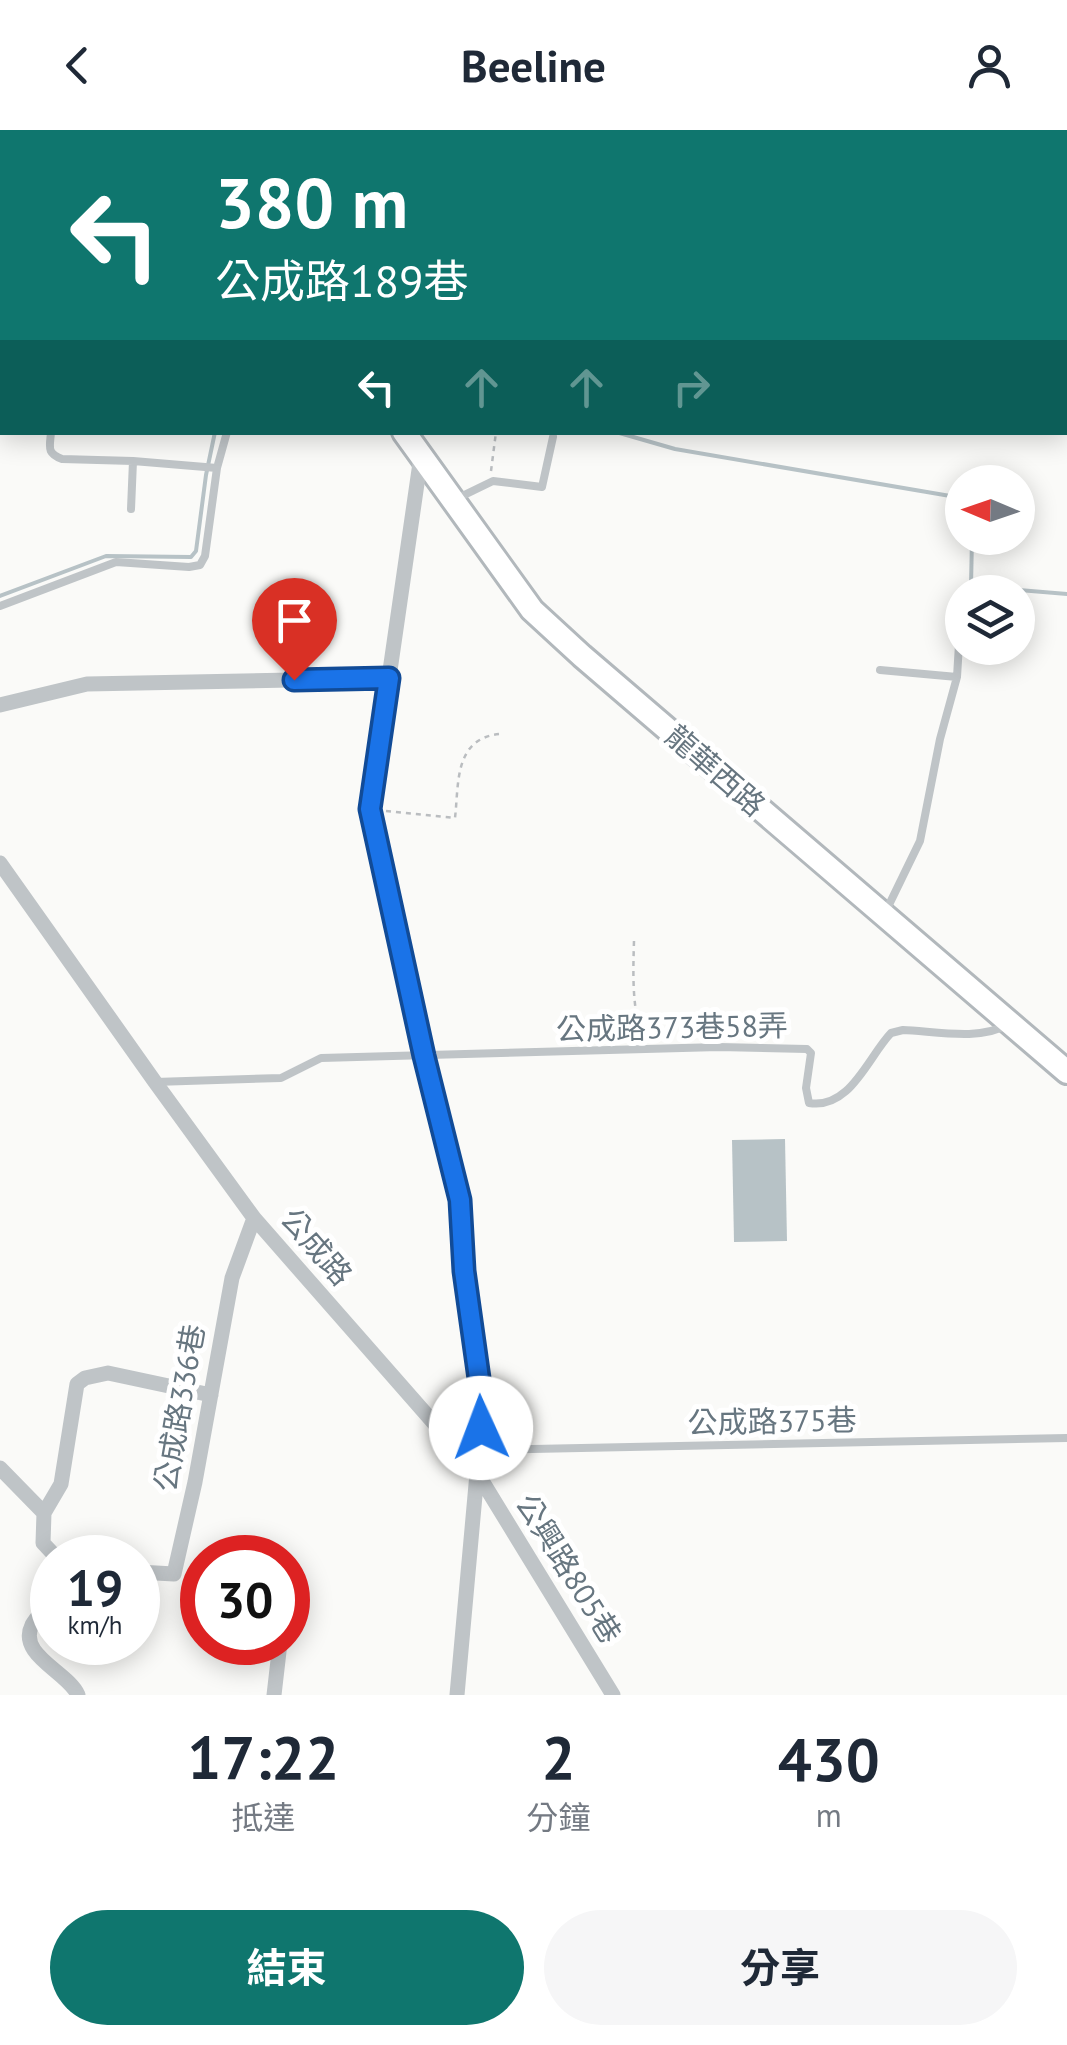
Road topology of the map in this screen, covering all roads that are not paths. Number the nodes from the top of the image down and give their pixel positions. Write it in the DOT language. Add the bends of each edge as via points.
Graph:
graph roads {
  1 [pos="51,435"];
  2 [pos="226,435"];
  3 [pos="406,435"];
  4 [pos="552,436"];
  5 [pos="421,456"];
  6 [pos="133,461"];
  7 [pos="214,468"];
  8 [pos="454,500"];
  9 [pos="131,509"];
  10 [pos="0,606"];
  11 [pos="958,665"];
  12 [pos="880,670"];
  13 [pos="957,677"];
  14 [pos="389,678"];
  15 [pos="0,705"];
  16 [pos="0,863"];
  17 [pos="884,915"];
  18 [pos="1009,1022"];
  19 [pos="424,1056"];
  20 [pos="1067,1072"];
  21 [pos="155,1082"];
  22 [pos="254,1218"];
  23 [pos="210,1395"];
  24 [pos="1067,1438"];
  25 [pos="478,1450"];
  26 [pos="0,1468"];
  27 [pos="476,1471"];
  28 [pos="44,1513"];
  29 [pos="43,1535"];
  30 [pos="160,1573"];
  31 [pos="49,1665"];
  32 [pos="278,1665"];
  33 [pos="78,1695"];
  34 [pos="274,1695"];
  35 [pos="457,1695"];
  36 [pos="614,1695"];
  1 -- 6 [label="lane" via="50,451 62,460"];
  2 -- 7 [label="lane"];
  3 -- 5 [label="street, 龍華西路"];
  4 -- 8 [label="lane" via="542,487 493,480"];
  5 -- 8 [label="street, 龍華西路"];
  5 -- 14 [label="street"];
  6 -- 7 [label="lane"];
  6 -- 9 [label="lane"];
  7 -- 10 [label="lane" via="200,565 116,562"];
  8 -- 17 [label="street, 龍華西路" via="532,610"];
  11 -- 13 [label="lane"];
  12 -- 13 [label="lane"];
  13 -- 17 [label="lane" via="920,841"];
  14 -- 15 [label="street" via="87,684"];
  14 -- 19 [label="street" via="370,809"];
  16 -- 21 [label="street, 公成路"];
  17 -- 18 [label="street, 龍華西路"];
  18 -- 19 [label="lane, 公成路373巷58弄" via="982,1034 890,1033 840,1098 818,1105 809,1104 807,1049"];
  18 -- 20 [label="street, 龍華西路"];
  19 -- 21 [label="lane, 公成路373巷58弄" via="321,1058 281,1078"];
  19 -- 25 [label="street" via="460,1200 483,1407"];
  21 -- 22 [label="street, 公成路"];
  22 -- 23 [label="street, 公成路336巷" via="232,1278"];
  22 -- 27 [label="street, 公成路"];
  23 -- 28 [label="street" via="108,1373 85,1378 77,1384 61,1484"];
  23 -- 30 [label="street, 公成路336巷" via="174,1574"];
  24 -- 25 [label="lane, 公成路375巷"];
  25 -- 27 [label="street"];
  26 -- 28 [label="street"];
  27 -- 35 [label="street"];
  27 -- 36 [label="street, 公興路805巷"];
  28 -- 29 [label="street"];
  31 -- 33 [label="street"];
  32 -- 34 [label="street"];
}
